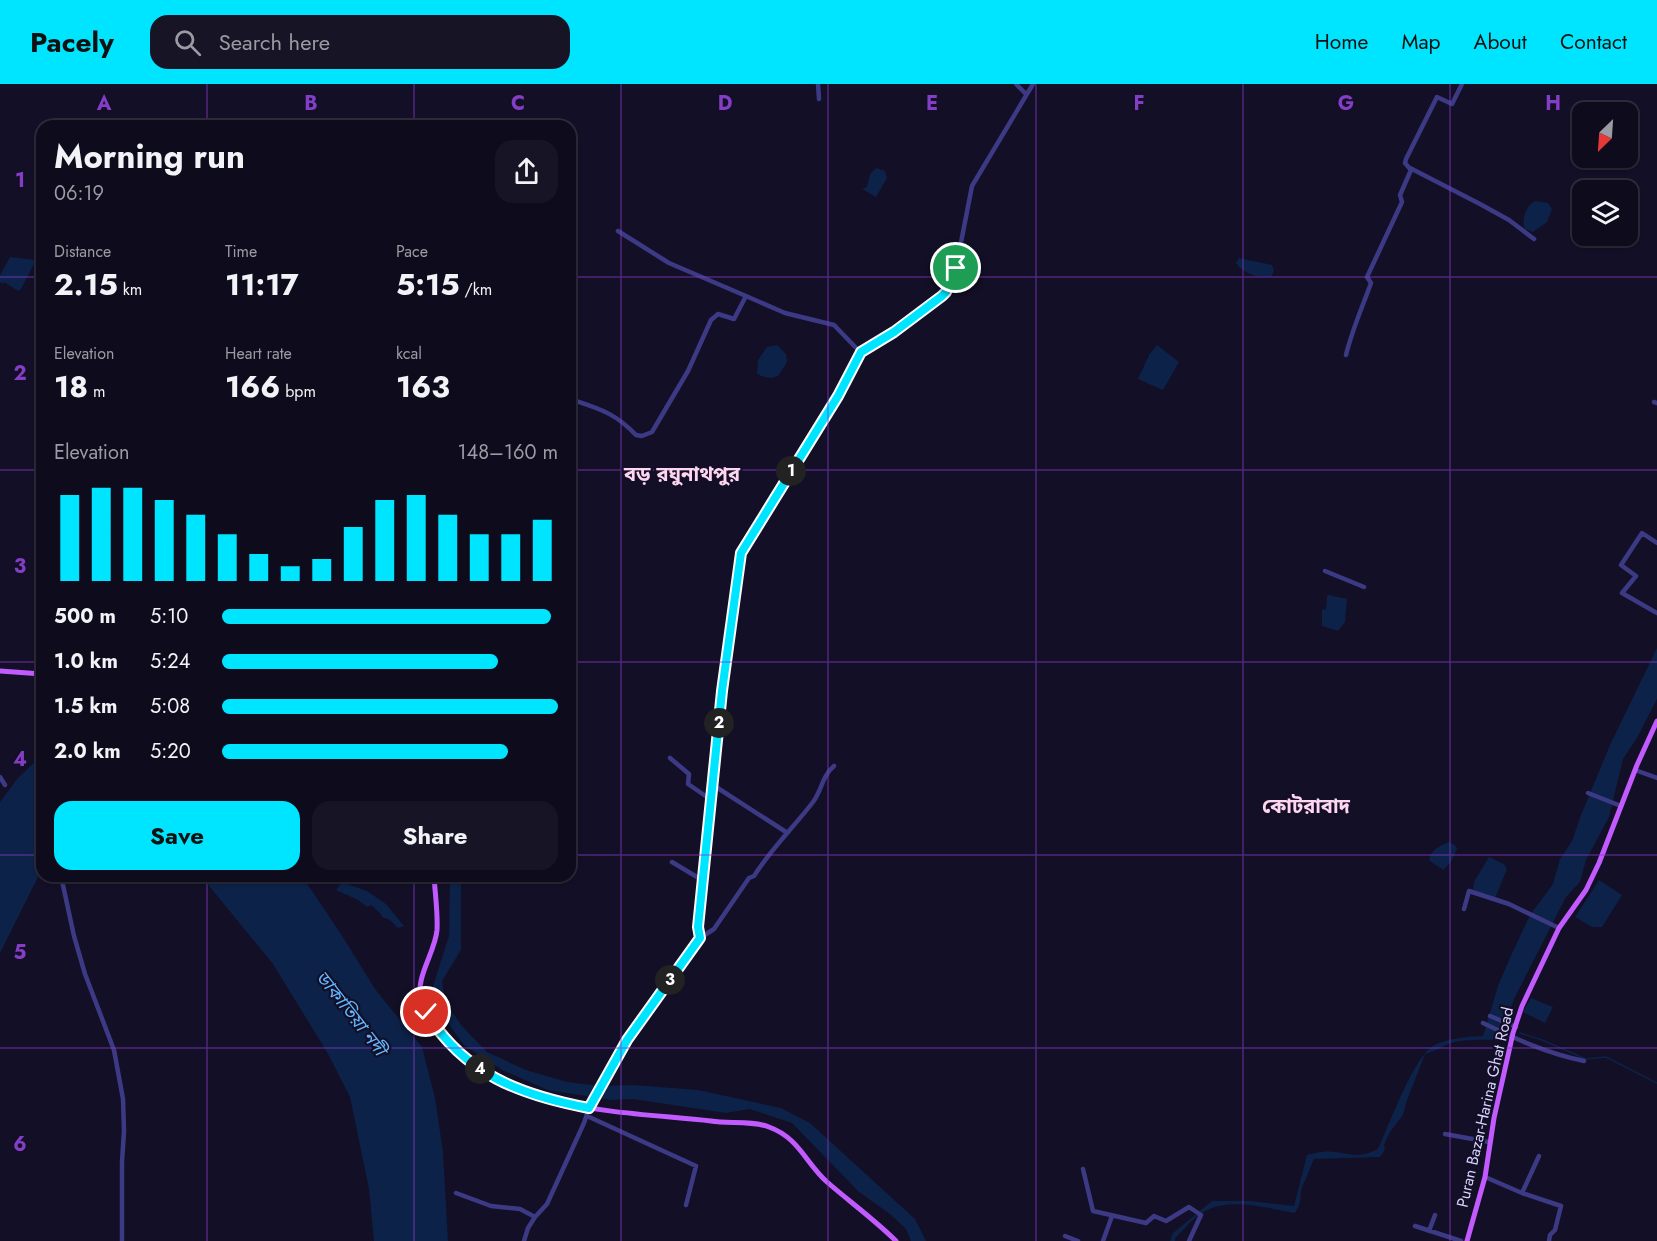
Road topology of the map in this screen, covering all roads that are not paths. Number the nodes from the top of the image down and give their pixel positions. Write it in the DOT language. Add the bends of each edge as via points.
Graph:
graph roads {
  1 [pos="819,84"];
  2 [pos="1016,84"];
  3 [pos="1032,84"];
  4 [pos="1462,84"];
  5 [pos="1026,94"];
  6 [pos="819,99"];
  7 [pos="1410,168"];
  8 [pos="618,231"];
  9 [pos="1534,239"];
  10 [pos="746,296"];
  11 [pos="861,352"];
  12 [pos="1346,355"];
  13 [pos="576,401"];
  14 [pos="1657,543"];
  15 [pos="1325,571"];
  16 [pos="1364,587"];
  17 [pos="1657,613"];
  18 [pos="0,671"];
  19 [pos="36,674"];
  20 [pos="1657,721"];
  21 [pos="670,758"];
  22 [pos="834,766"];
  23 [pos="1635,770"];
  24 [pos="0,777"];
  25 [pos="1657,778"];
  26 [pos="5,785"];
  27 [pos="713,785"];
  28 [pos="1588,793"];
  29 [pos="710,799"];
  30 [pos="1621,806"];
  31 [pos="786,832"];
  32 [pos="672,862"];
  33 [pos="702,880"];
  34 [pos="62,882"];
  35 [pos="434,882"];
  36 [pos="1464,909"];
  37 [pos="1559,928"];
  38 [pos="700,938"];
  39 [pos="1490,1016"];
  40 [pos="1484,1023"];
  41 [pos="1516,1027"];
  42 [pos="1512,1037"];
  43 [pos="1584,1061"];
  44 [pos="589,1108"];
  45 [pos="587,1116"];
  46 [pos="1445,1134"];
  47 [pos="1489,1142"];
  48 [pos="1539,1156"];
  49 [pos="1083,1169"];
  50 [pos="1485,1177"];
  51 [pos="456,1193"];
  52 [pos="1522,1193"];
  53 [pos="686,1205"];
  54 [pos="1434,1215"];
  55 [pos="535,1216"];
  56 [pos="1112,1216"];
  57 [pos="1415,1226"];
  58 [pos="1429,1231"];
  59 [pos="1065,1236"];
  60 [pos="122,1241"];
  61 [pos="524,1241"];
  62 [pos="896,1241"];
  63 [pos="1078,1241"];
  64 [pos="1103,1241"];
  65 [pos="1189,1241"];
  66 [pos="1461,1241"];
  67 [pos="1467,1241"];
  68 [pos="1549,1241"];
  1 -- 6 [label="street"];
  2 -- 5 [label="street"];
  3 -- 5 [label="street"];
  4 -- 7 [label="street" via="1452,104 1437,97 1406,159"];
  5 -- 11 [label="street" via="972,186 956,268 946,292"];
  7 -- 9 [label="street" via="1490,209"];
  7 -- 12 [label="street" via="1400,195 1402,202 1368,277 1371,283 1351,331"];
  8 -- 10 [label="street" via="669,263"];
  10 -- 11 [label="street" via="834,325"];
  10 -- 13 [label="street" via="734,319 718,314 711,320 688,371 652,432 636,435 622,421"];
  11 -- 27 [label="street" via="741,553"];
  14 -- 17 [label="street" via="1642,533 1621,565 1636,576 1622,592"];
  15 -- 16 [label="street"];
  18 -- 19 [label="main road"];
  20 -- 23 [label="main road, Puran Bazar-Harina Ghat Road"];
  21 -- 29 [label="street" via="689,774 688,784"];
  22 -- 31 [label="street" via="824,777 817,796"];
  23 -- 25 [label="street"];
  23 -- 30 [label="main road, Puran Bazar-Harina Ghat Road"];
  24 -- 26 [label="street"];
  27 -- 29 [label="street"];
  27 -- 31 [label="street"];
  28 -- 30 [label="street"];
  29 -- 33 [label="street"];
  30 -- 37 [label="main road, Puran Bazar-Harina Ghat Road" via="1586,890"];
  31 -- 38 [label="street" via="714,929"];
  32 -- 33 [label="street"];
  33 -- 38 [label="street"];
  34 -- 60 [label="street" via="85,974 114,1050 123,1099"];
  35 -- 44 [label="main road" via="437,928 420,992 438,1032 460,1054 502,1083 551,1101"];
  36 -- 37 [label="street" via="1469,891"];
  37 -- 41 [label="main road, Puran Bazar-Harina Ghat Road"];
  38 -- 44 [label="street" via="627,1040"];
  39 -- 41 [label="street"];
  40 -- 42 [label="street"];
  41 -- 42 [label="main road, Puran Bazar-Harina Ghat Road"];
  42 -- 43 [label="street"];
  42 -- 47 [label="main road, Puran Bazar-Harina Ghat Road"];
  44 -- 45 [label="street"];
  44 -- 62 [label="main road" via="756,1123 774,1129 795,1143 825,1180"];
  45 -- 53 [label="street" via="696,1166"];
  45 -- 55 [label="street" via="547,1204"];
  46 -- 47 [label="street"];
  47 -- 50 [label="main road, Puran Bazar-Harina Ghat Road"];
  48 -- 52 [label="street"];
  49 -- 56 [label="street" via="1093,1211"];
  50 -- 52 [label="street"];
  50 -- 67 [label="main road, Puran Bazar-Harina Ghat Road"];
  51 -- 55 [label="street"];
  52 -- 68 [label="street" via="1561,1206"];
  54 -- 58 [label="street"];
  55 -- 61 [label="street"];
  56 -- 64 [label="street"];
  56 -- 65 [label="street" via="1146,1223 1154,1216 1166,1221 1189,1207 1201,1215"];
  57 -- 58 [label="street"];
  58 -- 66 [label="street"];
  59 -- 63 [label="street"];
}
